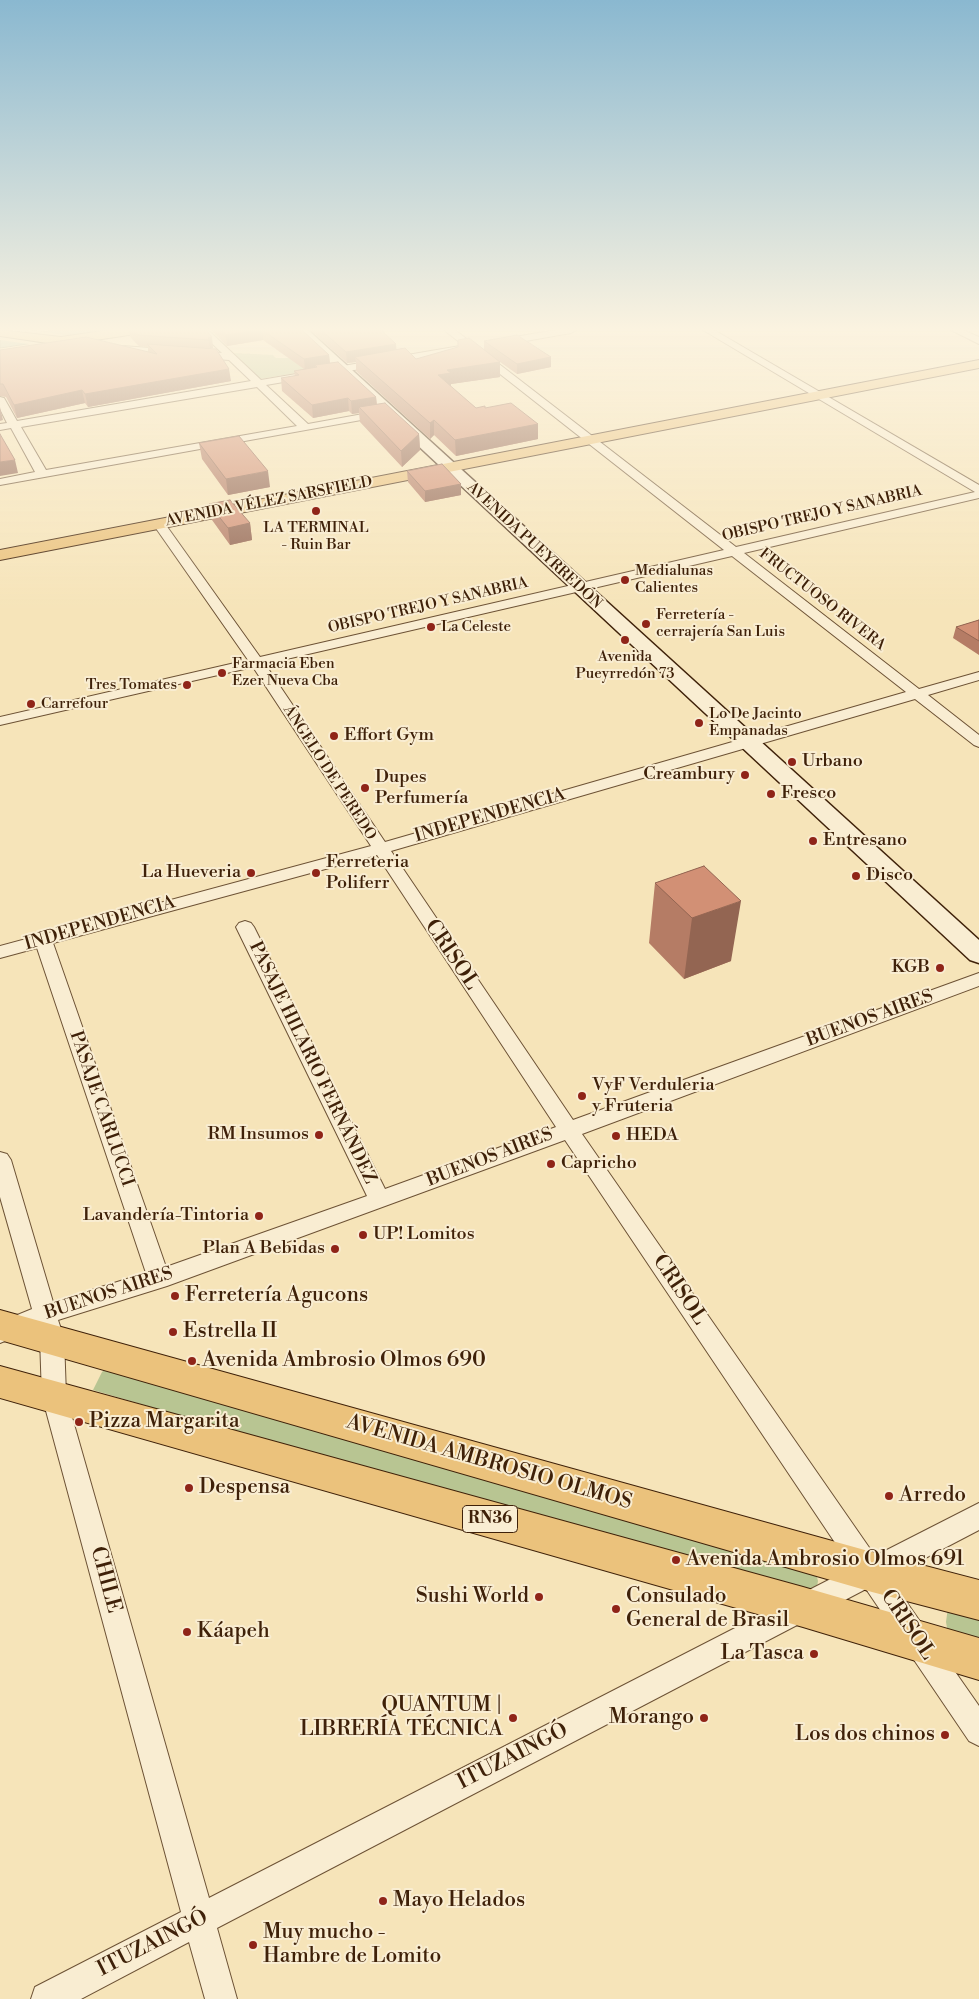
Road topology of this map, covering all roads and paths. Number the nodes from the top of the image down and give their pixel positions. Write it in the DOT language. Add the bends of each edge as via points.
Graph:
graph roads {
  1 [pos="18,423"];
  2 [pos="301,423"];
  3 [pos="327,423"];
  4 [pos="404,423"];
  5 [pos="569,423"];
  6 [pos="665,423"];
  7 [pos="868,423"];
  8 [pos="14,424"];
  9 [pos="0,426"];
  10 [pos="305,427"];
  11 [pos="588,438"];
  12 [pos="448,466"];
  13 [pos="42,474"];
  14 [pos="0,482"];
  15 [pos="979,490"];
  16 [pos="979,494"];
  17 [pos="159,524"];
  18 [pos="732,552"];
  19 [pos="0,555"];
  20 [pos="579,588"];
  21 [pos="256,661"];
  22 [pos="979,676"];
  23 [pos="915,693"];
  24 [pos="0,721"];
  25 [pos="747,741"];
  26 [pos="979,742"];
  27 [pos="380,849"];
  28 [pos="245,927"];
  29 [pos="43,940"];
  30 [pos="0,952"];
  31 [pos="979,954"];
  32 [pos="979,979"];
  33 [pos="568,1129"];
  34 [pos="0,1160"];
  35 [pos="380,1200"];
  36 [pos="159,1279"];
  37 [pos="49,1326"];
  38 [pos="4,1329"];
  39 [pos="0,1382"];
  40 [pos="54,1396"];
  41 [pos="979,1516"];
  42 [pos="872,1572"];
  43 [pos="979,1600"];
  44 [pos="804,1607"];
  45 [pos="920,1643"];
  46 [pos="979,1659"];
  47 [pos="979,1731"];
  48 [pos="199,1920"];
  49 [pos="47,1999"];
  50 [pos="221,1999"];
  1 -- 8 [label="street"];
  2 -- 10 [label="street"];
  3 -- 10 [label="street"];
  4 -- 12 [label="main road, AVENIDA PUEYRREDÓN"];
  5 -- 11 [label="street, FRUCTUOSO RIVERA"];
  6 -- 11 [label="main road, AVENIDA VÉLEZ SARSFIELD"];
  7 -- 15 [label="street"];
  8 -- 9 [label="street"];
  8 -- 13 [label="street"];
  10 -- 13 [label="street"];
  11 -- 12 [label="main road, AVENIDA VÉLEZ SARSFIELD"];
  11 -- 18 [label="street, FRUCTUOSO RIVERA"];
  12 -- 17 [label="main road, AVENIDA VÉLEZ SARSFIELD"];
  12 -- 20 [label="main road, AVENIDA PUEYRREDÓN"];
  13 -- 14 [label="street"];
  16 -- 18 [label="street, OBISPO TREJO Y SANABRIA"];
  17 -- 19 [label="main road, AVENIDA VÉLEZ SARSFIELD"];
  17 -- 21 [label="street, ÁNGELO DE PEREDO"];
  18 -- 20 [label="street, OBISPO TREJO Y SANABRIA"];
  18 -- 23 [label="street, FRUCTUOSO RIVERA"];
  20 -- 21 [label="street, OBISPO TREJO Y SANABRIA"];
  20 -- 25 [label="main road, AVENIDA PUEYRREDÓN"];
  21 -- 24 [label="street, OBISPO TREJO Y SANABRIA"];
  21 -- 27 [label="street, ÁNGELO DE PEREDO"];
  22 -- 23 [label="street, INDEPENDENCIA"];
  23 -- 25 [label="street, INDEPENDENCIA"];
  23 -- 26 [label="street, FRUCTUOSO RIVERA"];
  25 -- 27 [label="street, INDEPENDENCIA"];
  25 -- 31 [label="main road, AVENIDA PUEYRREDÓN"];
  27 -- 29 [label="street, INDEPENDENCIA"];
  27 -- 33 [label="street, CRISOL"];
  28 -- 35 [label="street, PASAJE HILARIO FERNÁNDEZ"];
  29 -- 30 [label="street, INDEPENDENCIA"];
  29 -- 36 [label="street, PASAJE CARLUCCI"];
  32 -- 33 [label="street, BUENOS AIRES"];
  33 -- 35 [label="street, BUENOS AIRES"];
  33 -- 42 [label="street, CRISOL"];
  34 -- 37 [label="street, CHILE"];
  35 -- 36 [label="street, BUENOS AIRES"];
  36 -- 37 [label="street, BUENOS AIRES"];
  37 -- 38 [label="main road, AVENIDA AMBROSIO OLMOS"];
  37 -- 40 [label="street, CHILE"];
  37 -- 42 [label="main road, AVENIDA AMBROSIO OLMOS"];
  39 -- 40 [label="main road, RN36"];
  40 -- 44 [label="main road, RN36"];
  40 -- 48 [label="street, CHILE"];
  41 -- 42 [label="street, ITUZAINGÓ"];
  42 -- 43 [label="main road, AVENIDA AMBROSIO OLMOS"];
  42 -- 44 [label="street, ITUZAINGÓ"];
  42 -- 45 [label="street, CRISOL"];
  44 -- 45 [label="main road, RN36"];
  44 -- 48 [label="street, ITUZAINGÓ"];
  45 -- 46 [label="main road, RN36"];
  45 -- 47 [label="street, CRISOL"];
  48 -- 49 [label="street, ITUZAINGÓ"];
  48 -- 50 [label="street, CHILE"];
}
